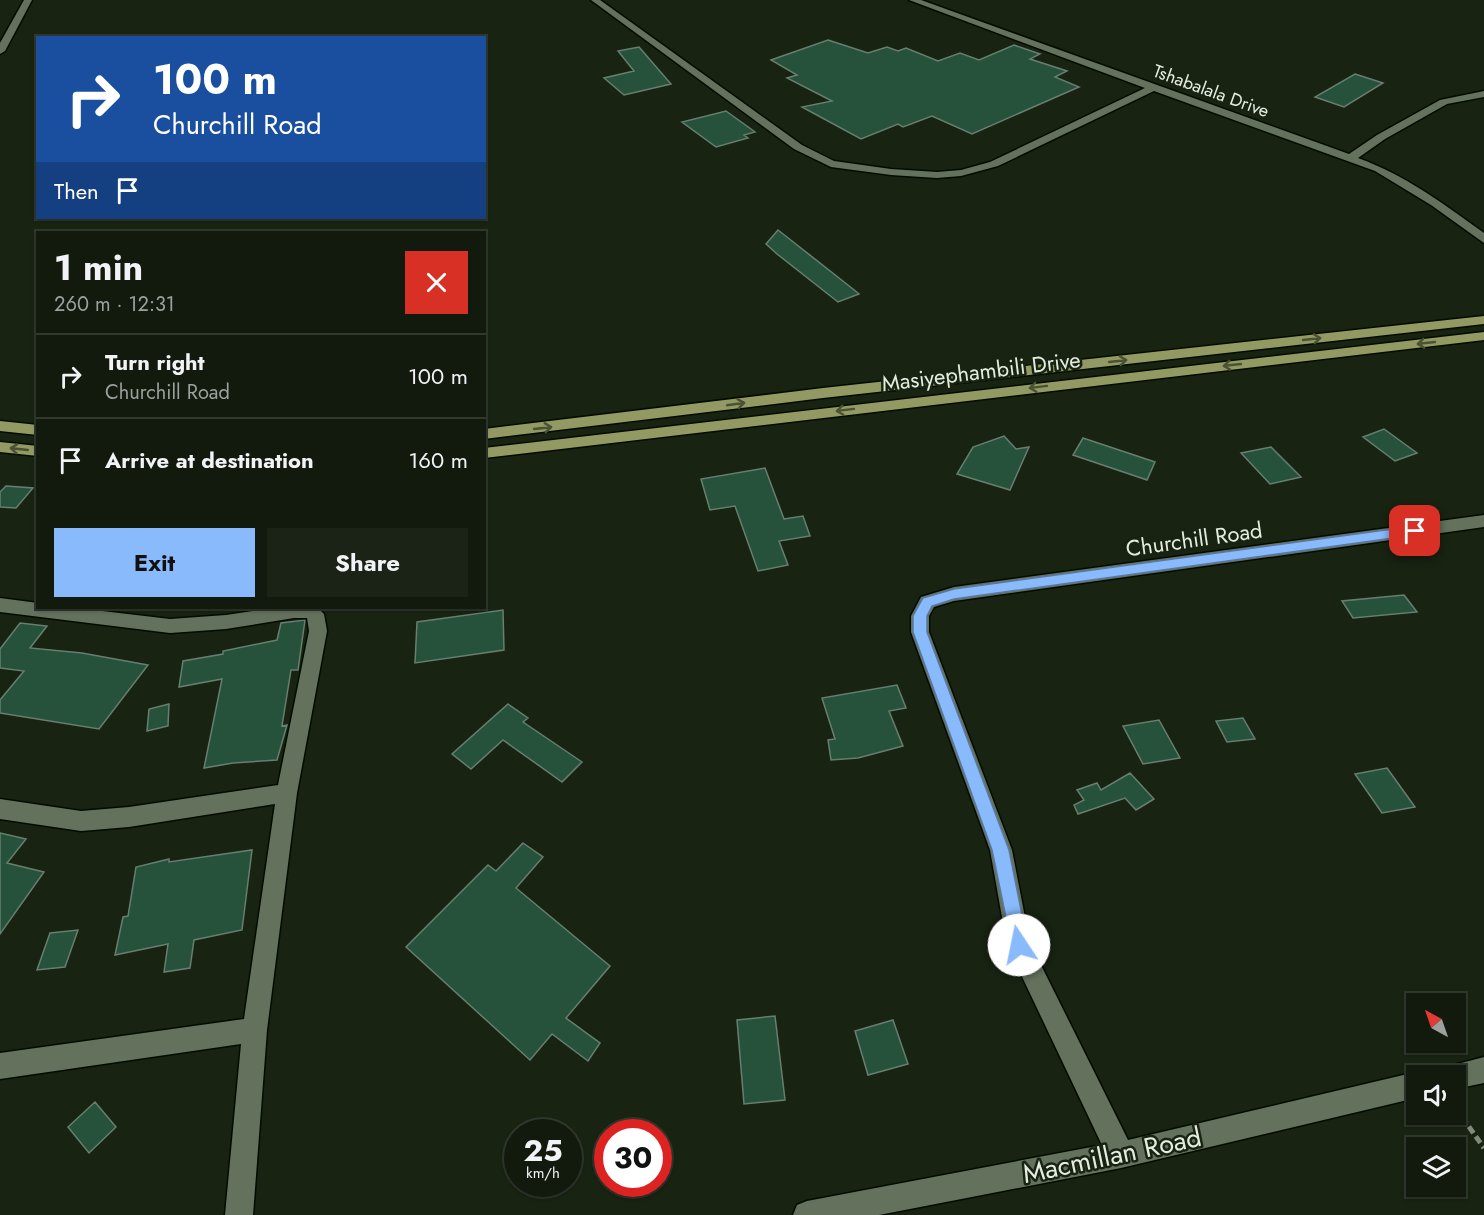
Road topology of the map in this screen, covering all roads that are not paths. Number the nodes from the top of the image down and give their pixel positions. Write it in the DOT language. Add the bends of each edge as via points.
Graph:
graph roads {
  1 [pos="28,0"];
  2 [pos="595,0"];
  3 [pos="913,0"];
  4 [pos="0,51"];
  5 [pos="1152,88"];
  6 [pos="1484,94"];
  7 [pos="1350,158"];
  8 [pos="1484,239"];
  9 [pos="1484,320"];
  10 [pos="1484,336"];
  11 [pos="0,426"];
  12 [pos="36,430"];
  13 [pos="486,434"];
  14 [pos="0,447"];
  15 [pos="36,451"];
  16 [pos="486,453"];
  17 [pos="1484,521"];
  18 [pos="0,605"];
  19 [pos="287,793"];
  20 [pos="0,809"];
  21 [pos="255,1030"];
  22 [pos="0,1066"];
  23 [pos="1484,1070"];
  24 [pos="1466,1074"];
  25 [pos="1406,1087"];
  26 [pos="1121,1155"];
  27 [pos="239,1215"];
  28 [pos="807,1215"];
  1 -- 4 [label="street"];
  2 -- 5 [label="street" via="798,147 831,164 850,168 937,175 978,169"];
  3 -- 5 [label="street, Tshabalala Drive"];
  5 -- 7 [label="street, Tshabalala Drive"];
  6 -- 7 [label="street" via="1444,102"];
  7 -- 8 [label="street, Tshabalala Drive" via="1404,182"];
  13 -- 9 [label="main road, Masiyephambili Drive, one-way"];
  10 -- 16 [label="main road, Masiyephambili Drive, one-way"];
  11 -- 12 [label="main road"];
  15 -- 14 [label="main road, one-way"];
  17 -- 26 [label="street, Churchill Road" via="954,594 927,602 920,616 920,632 1001,850 1019,945"];
  18 -- 19 [label="street" via="170,626 294,611 315,614 318,631"];
  19 -- 20 [label="street" via="81,821"];
  19 -- 21 [label="street"];
  21 -- 22 [label="street"];
  21 -- 27 [label="street"];
  23 -- 24 [label="street"];
  25 -- 26 [label="street, Macmillan Road"];
  26 -- 28 [label="street, Macmillan Road"];
}
